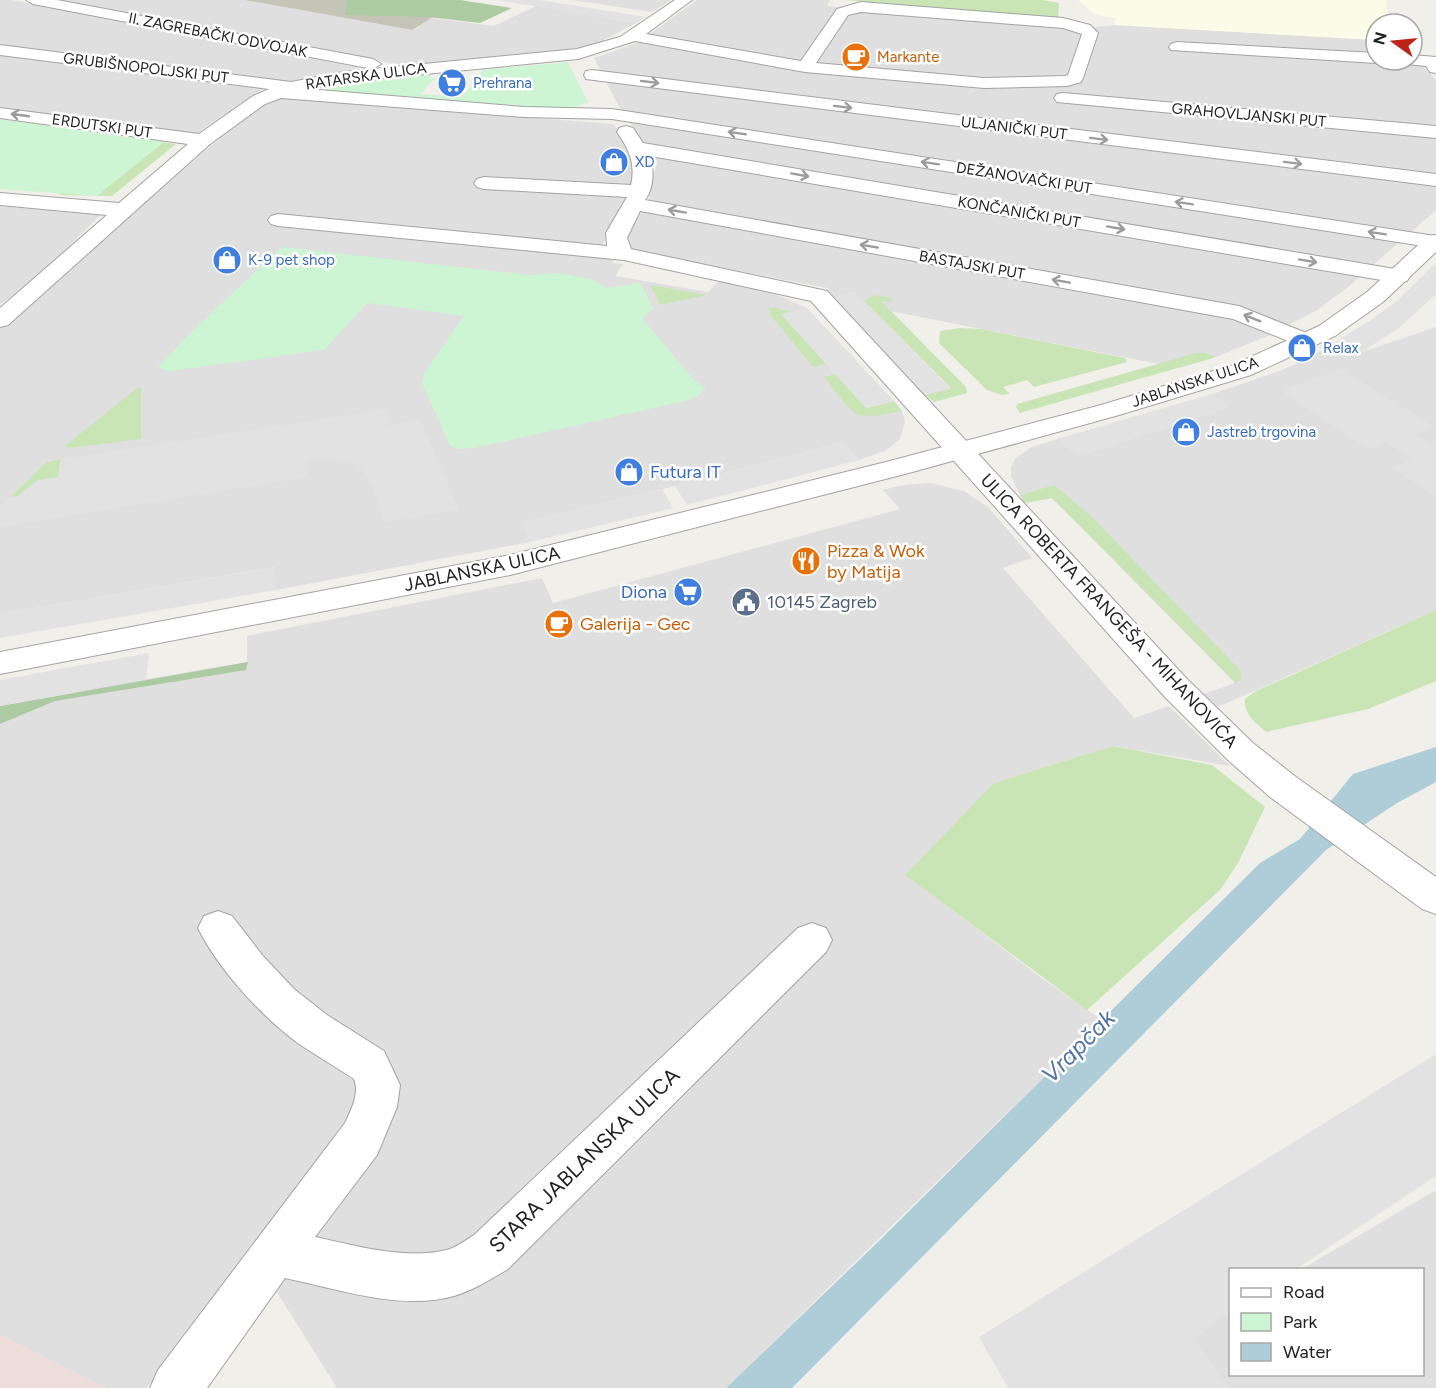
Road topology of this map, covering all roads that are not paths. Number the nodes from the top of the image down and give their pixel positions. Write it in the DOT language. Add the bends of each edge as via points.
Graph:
graph roads {
  1 [pos="33,0"];
  2 [pos="685,0"];
  3 [pos="632,36"];
  4 [pos="1178,47"];
  5 [pos="0,50"];
  6 [pos="578,54"];
  7 [pos="1364,57"];
  8 [pos="805,67"];
  9 [pos="404,70"];
  10 [pos="592,75"];
  11 [pos="284,90"];
  12 [pos="1063,98"];
  13 [pos="0,112"];
  14 [pos="612,114"];
  15 [pos="1436,132"];
  16 [pos="203,140"];
  17 [pos="638,148"];
  18 [pos="1436,180"];
  19 [pos="484,183"];
  20 [pos="638,198"];
  21 [pos="0,199"];
  22 [pos="125,210"];
  23 [pos="278,220"];
  24 [pos="1435,242"];
  25 [pos="624,254"];
  26 [pos="1400,276"];
  27 [pos="0,320"];
  28 [pos="1306,341"];
  29 [pos="958,451"];
  30 [pos="0,663"];
  31 [pos="1436,897"];
  32 [pos="218,928"];
  33 [pos="812,940"];
  34 [pos="275,1252"];
  35 [pos="177,1388"];
  1 -- 9 [label="street, II. ZAGREBAČKI ODVOJAK"];
  2 -- 3 [label="street, RATARSKA ULICA"];
  3 -- 6 [label="street, RATARSKA ULICA"];
  3 -- 8 [label="street, RATARSKA ULICA"];
  4 -- 7 [label="street"];
  5 -- 11 [label="street, GRUBIŠNOPOLJSKI PUT"];
  6 -- 9 [label="street, RATARSKA ULICA"];
  6 -- 10 [label="street"];
  8 -- 8 [label="street, RATARSKA ULICA" via="984,83 1067,81 1075,78 1090,33 1063,22 861,7 842,12"];
  9 -- 11 [label="street, RATARSKA ULICA"];
  10 -- 14 [label="street"];
  10 -- 18 [label="street, ULJANIČKI PUT, one-way"];
  11 -- 14 [label="street, GRUBIŠNOPOLJSKI PUT" via="524,112"];
  11 -- 16 [label="street, RATARSKA ULICA" via="242,110"];
  12 -- 15 [label="street, GRAHOVLJANSKI PUT"];
  16 -- 13 [label="street, ERDUTSKI PUT, one-way"];
  14 -- 17 [label="street"];
  24 -- 14 [label="street, DEŽANOVAČKI PUT, one-way"];
  16 -- 22 [label="street, RATARSKA ULICA"];
  17 -- 20 [label="street" via="643,162"];
  17 -- 26 [label="street, KONČANIČKI PUT, one-way"];
  19 -- 20 [label="street, BASTAJSKI PUT"];
  20 -- 25 [label="street" via="615,236"];
  28 -- 20 [label="street, BASTAJSKI PUT, one-way" via="1239,313"];
  21 -- 22 [label="street"];
  22 -- 27 [label="street, RATARSKA ULICA"];
  23 -- 25 [label="street"];
  24 -- 26 [label="street, JABLANSKA ULICA"];
  25 -- 29 [label="street" via="819,296"];
  26 -- 28 [label="street, JABLANSKA ULICA" via="1351,316"];
  28 -- 29 [label="street, JABLANSKA ULICA" via="1242,370"];
  29 -- 30 [label="street, JABLANSKA ULICA" via="510,565"];
  29 -- 31 [label="street, ULICA ROBERTA FRANGEŠA - MIHANOVIĆA" via="1181,694 1241,752 1283,787"];
  32 -- 34 [label="street" via="280,1002 312,1029 369,1065 378,1085 375,1107 361,1139"];
  33 -- 34 [label="street, STARA JABLANSKA ULICA" via="491,1252 453,1272 425,1276 384,1273"];
  34 -- 35 [label="street"];
}
